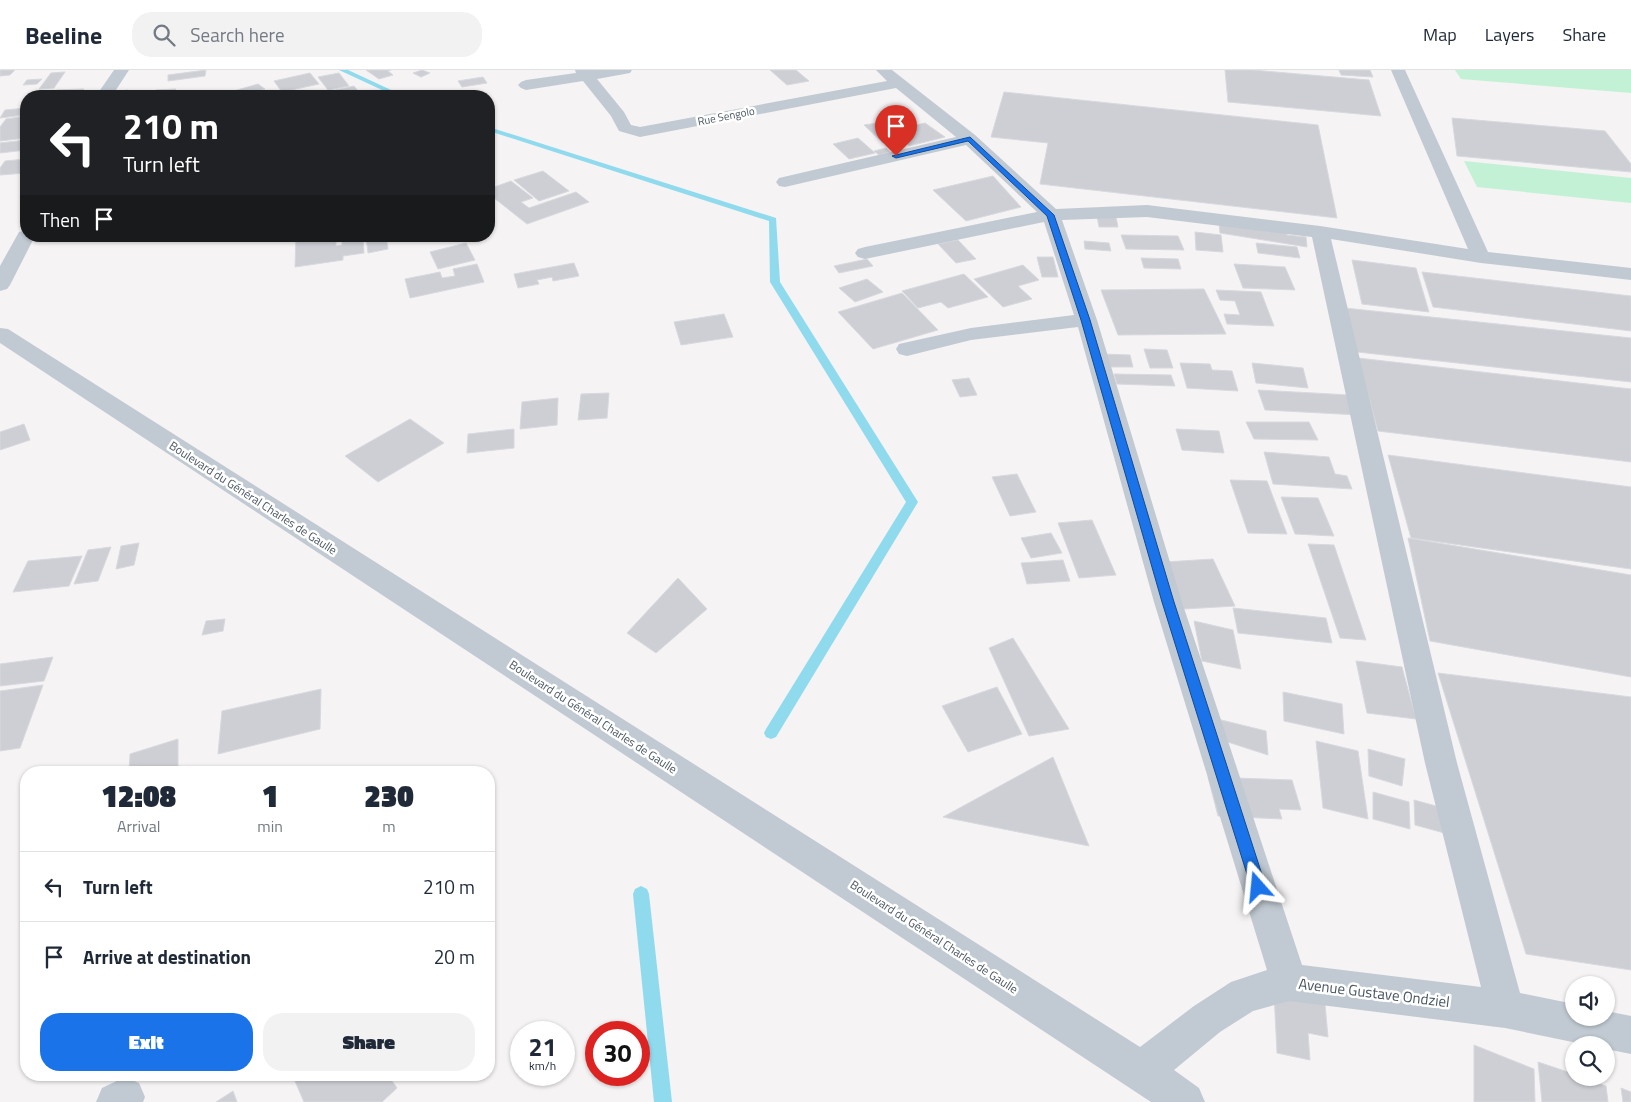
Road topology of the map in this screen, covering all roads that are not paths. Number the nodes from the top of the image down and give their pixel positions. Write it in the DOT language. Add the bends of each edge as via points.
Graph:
graph roads {
  1 [pos="122,70"];
  2 [pos="625,70"];
  3 [pos="883,70"];
  4 [pos="1398,70"];
  5 [pos="585,74"];
  6 [pos="899,83"];
  7 [pos="526,85"];
  8 [pos="108,90"];
  9 [pos="970,139"];
  10 [pos="785,182"];
  11 [pos="1051,215"];
  12 [pos="1320,232"];
  13 [pos="23,242"];
  14 [pos="865,253"];
  15 [pos="1481,256"];
  16 [pos="1631,274"];
  17 [pos="0,285"];
  18 [pos="1086,320"];
  19 [pos="0,334"];
  20 [pos="907,349"];
  21 [pos="1288,982"];
  22 [pos="1504,1009"];
  23 [pos="1631,1035"];
  24 [pos="1142,1071"];
  25 [pos="1185,1102"];
  1 -- 8 [label="street"];
  2 -- 5 [label="street"];
  3 -- 6 [label="street"];
  4 -- 15 [label="street"];
  5 -- 6 [label="street, Rue Sengolo" via="625,128 640,132"];
  5 -- 7 [label="street"];
  6 -- 9 [label="street"];
  9 -- 10 [label="street"];
  9 -- 11 [label="street"];
  11 -- 12 [label="street" via="1147,211"];
  11 -- 14 [label="street"];
  11 -- 18 [label="street"];
  12 -- 15 [label="street"];
  12 -- 22 [label="street" via="1441,762"];
  13 -- 17 [label="street"];
  15 -- 16 [label="street"];
  18 -- 20 [label="street" via="972,334"];
  18 -- 21 [label="street" via="1168,602"];
  19 -- 24 [label="street, Boulevard du Général Charles de Gaulle"];
  21 -- 22 [label="street, Avenue Gustave Ondziel"];
  21 -- 24 [label="street, Avenue Gustave Ondziel" via="1244,995 1207,1019"];
  22 -- 23 [label="street, Avenue Gustave Ondziel"];
  24 -- 25 [label="street, Boulevard du Général Charles de Gaulle"];
}
